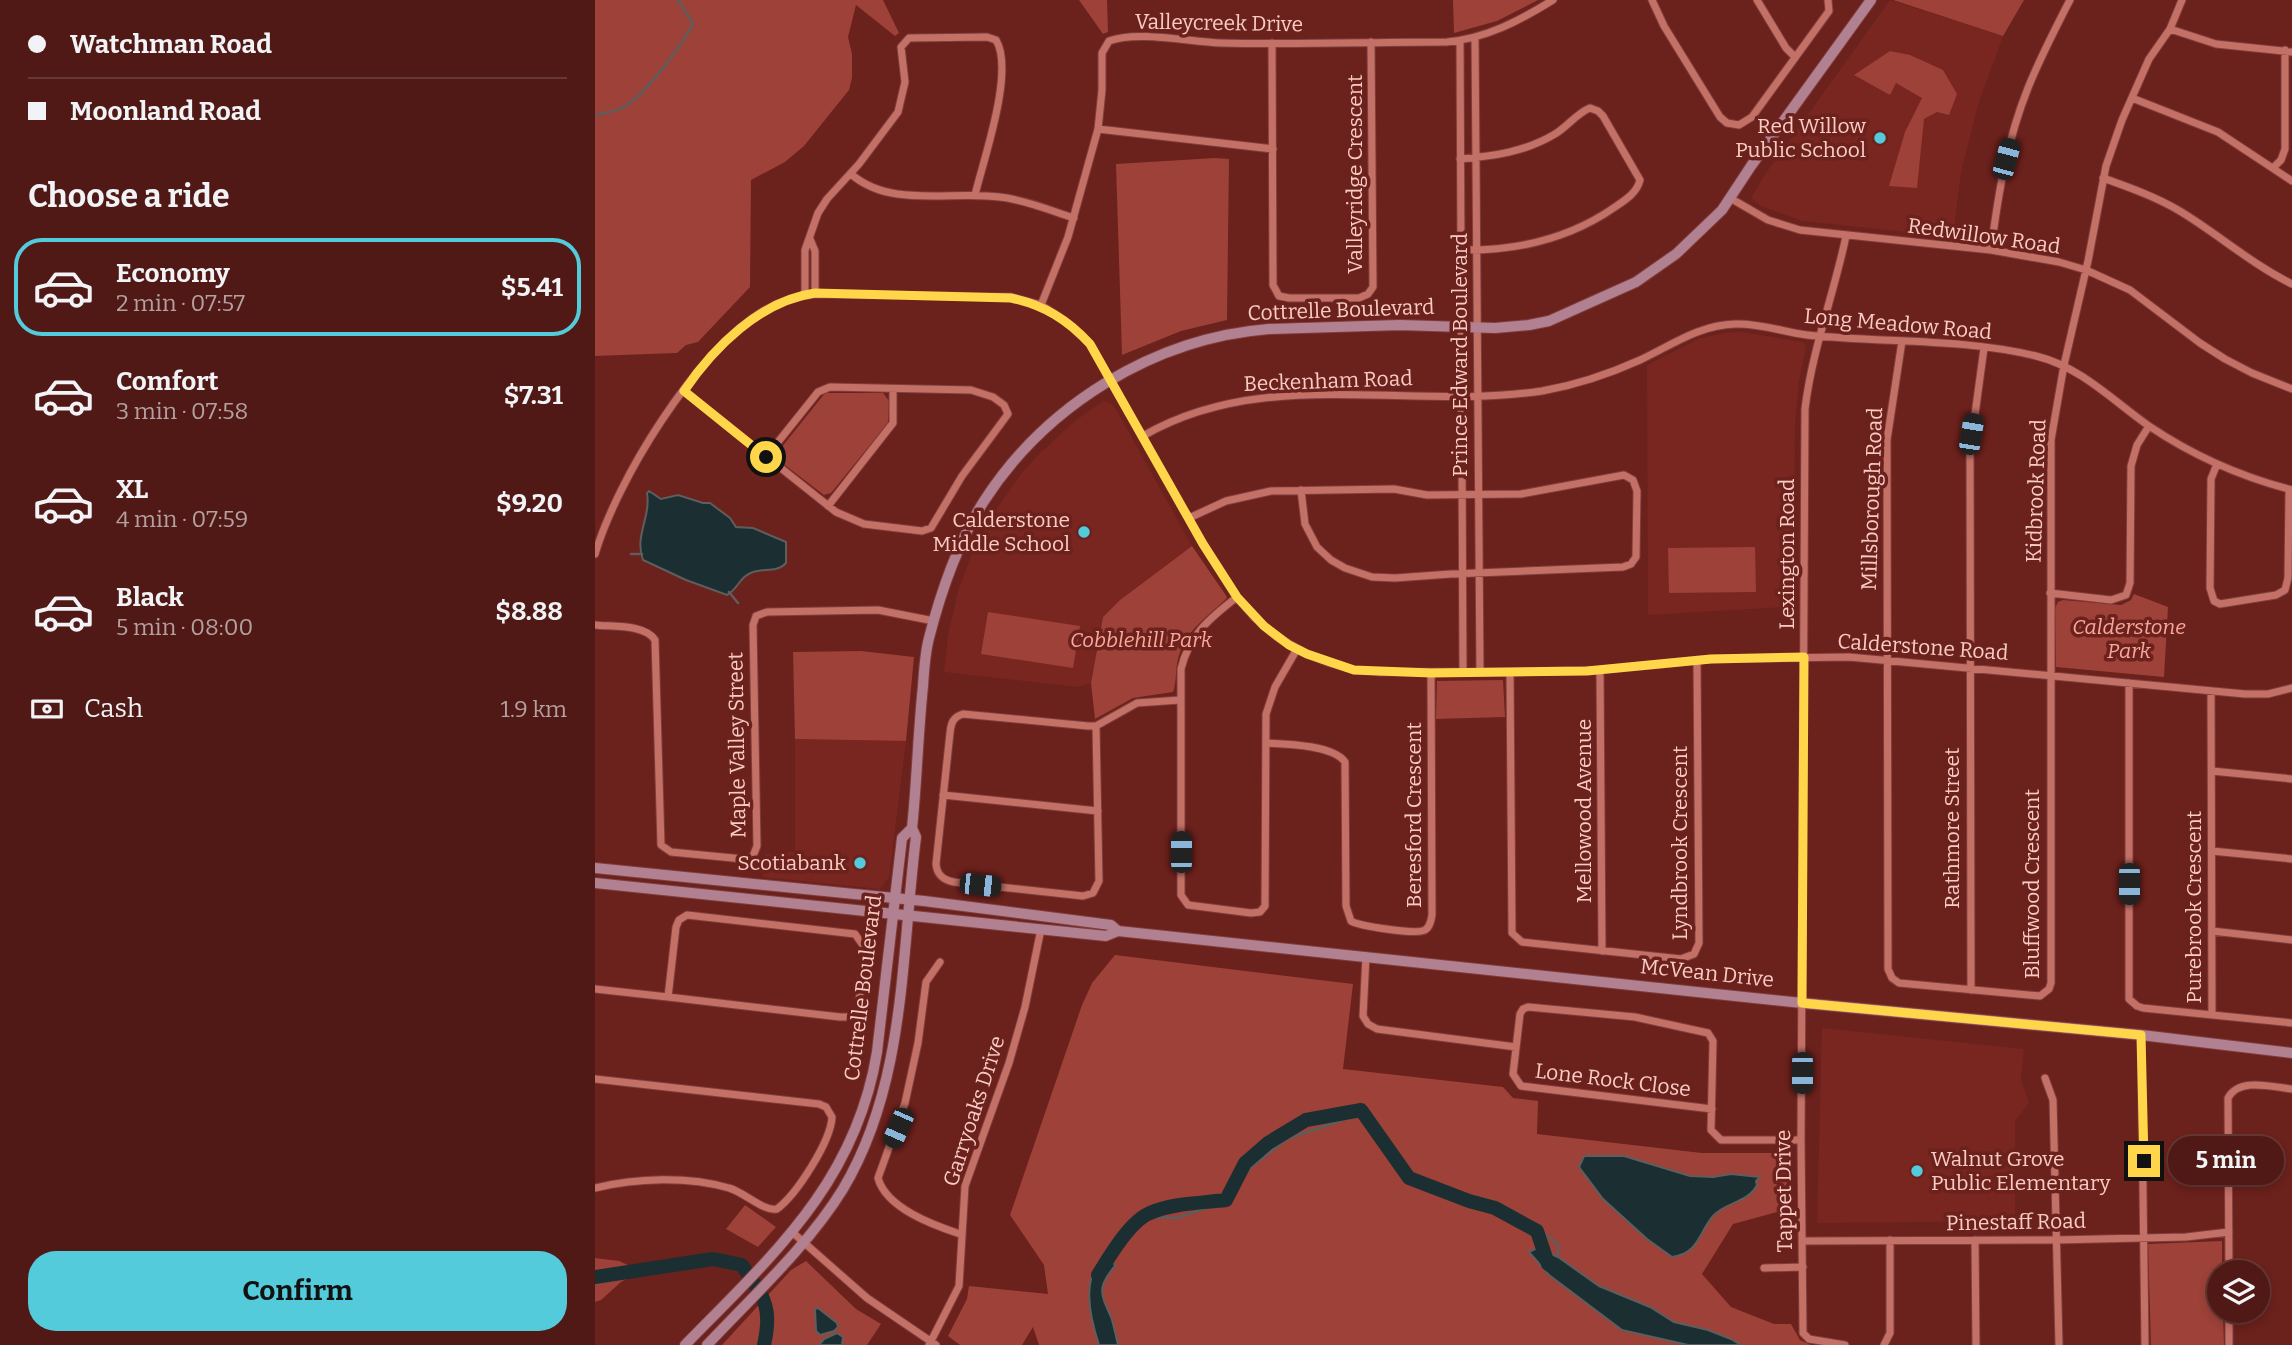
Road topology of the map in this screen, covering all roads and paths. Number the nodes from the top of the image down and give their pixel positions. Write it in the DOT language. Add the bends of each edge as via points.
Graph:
graph roads {
  1 [pos="1553,0"];
  2 [pos="1652,0"];
  3 [pos="1758,0"];
  4 [pos="1828,0"];
  5 [pos="1871,0"];
  6 [pos="2070,0"];
  7 [pos="2182,0"];
  8 [pos="2170,29"];
  9 [pos="1475,37"];
  10 [pos="1460,41"];
  11 [pos="1371,42"];
  12 [pos="1272,43"];
  13 [pos="2289,51"];
  14 [pos="1795,57"];
  15 [pos="2132,98"];
  16 [pos="1098,129"];
  17 [pos="1273,149"];
  18 [pos="1477,158"];
  19 [pos="1460,159"];
  20 [pos="2273,168"];
  21 [pos="851,174"];
  22 [pos="2103,178"];
  23 [pos="2292,181"];
  24 [pos="975,195"];
  25 [pos="1730,198"];
  26 [pos="1074,218"];
  27 [pos="1846,236"];
  28 [pos="810,239"];
  29 [pos="1461,250"];
  30 [pos="1477,250"];
  31 [pos="1991,250"];
  32 [pos="2086,270"];
  33 [pos="2292,285"];
  34 [pos="815,293"];
  35 [pos="805,295"];
  36 [pos="1041,305"];
  37 [pos="1461,326"];
  38 [pos="1478,327"];
  39 [pos="1820,336"];
  40 [pos="1902,341"];
  41 [pos="1985,348"];
  42 [pos="2064,365"];
  43 [pos="1111,380"];
  44 [pos="893,388"];
  45 [pos="2292,389"];
  46 [pos="684,391"];
  47 [pos="1462,396"];
  48 [pos="1478,396"];
  49 [pos="2149,426"];
  50 [pos="1143,436"];
  51 [pos="766,457"];
  52 [pos="2217,464"];
  53 [pos="1301,490"];
  54 [pos="2290,490"];
  55 [pos="1462,495"];
  56 [pos="1479,495"];
  57 [pos="828,506"];
  58 [pos="1189,518"];
  59 [pos="596,545"];
  60 [pos="595,554"];
  61 [pos="1479,572"];
  62 [pos="1463,573"];
  63 [pos="2049,593"];
  64 [pos="1237,597"];
  65 [pos="934,621"];
  66 [pos="595,625"];
  67 [pos="1297,649"];
  68 [pos="1804,657"];
  69 [pos="1887,659"];
  70 [pos="1697,660"];
  71 [pos="1969,667"];
  72 [pos="1600,670"];
  73 [pos="1480,672"];
  74 [pos="1510,672"];
  75 [pos="1431,673"];
  76 [pos="1463,673"];
  77 [pos="2050,675"];
  78 [pos="2129,683"];
  79 [pos="2292,688"];
  80 [pos="2211,691"];
  81 [pos="1180,700"];
  82 [pos="1096,726"];
  83 [pos="1266,743"];
  84 [pos="2212,771"];
  85 [pos="2292,779"];
  86 [pos="943,795"];
  87 [pos="1098,811"];
  88 [pos="912,828"];
  89 [pos="2211,851"];
  90 [pos="2292,859"];
  91 [pos="595,868"];
  92 [pos="595,883"];
  93 [pos="894,898"];
  94 [pos="908,900"];
  95 [pos="893,914"];
  96 [pos="907,915"];
  97 [pos="1041,929"];
  98 [pos="1118,931"];
  99 [pos="2212,931"];
  100 [pos="2292,940"];
  101 [pos="1602,951"];
  102 [pos="1366,956"];
  103 [pos="940,962"];
  104 [pos="595,989"];
  105 [pos="1971,990"];
  106 [pos="668,997"];
  107 [pos="1802,1003"];
  108 [pos="2212,1015"];
  109 [pos="2292,1023"];
  110 [pos="2141,1035"];
  111 [pos="1516,1047"];
  112 [pos="2292,1053"];
  113 [pos="2045,1078"];
  114 [pos="595,1079"];
  115 [pos="2292,1089"];
  116 [pos="1712,1109"];
  117 [pos="1801,1140"];
  118 [pos="595,1188"];
  119 [pos="792,1232"];
  120 [pos="2229,1232"];
  121 [pos="960,1234"];
  122 [pos="2145,1236"];
  123 [pos="1890,1240"];
  124 [pos="1975,1240"];
  125 [pos="2056,1240"];
  126 [pos="1803,1241"];
  127 [pos="803,1242"];
  128 [pos="2229,1260"];
  129 [pos="1803,1266"];
  130 [pos="1764,1268"];
  131 [pos="2229,1323"];
  132 [pos="932,1344"];
  133 [pos="685,1345"];
  134 [pos="707,1345"];
  135 [pos="1845,1345"];
  136 [pos="1884,1345"];
  137 [pos="1976,1345"];
  138 [pos="2059,1345"];
  139 [pos="2145,1345"];
  140 [pos="2229,1345"];
  1 -- 9 [label="street, Valleycreek Drive"];
  2 -- 14 [label="street" via="1720,117 1733,125 1752,117"];
  3 -- 14 [label="street"];
  4 -- 14 [label="street" via="1829,11"];
  5 -- 25 [label="main road, Cottrelle Boulevard"];
  6 -- 31 [label="street" via="2020,110 2000,186"];
  7 -- 8 [label="street, Kidbrook Road"];
  8 -- 13 [label="street" via="2215,44"];
  8 -- 15 [label="street, Kidbrook Road" via="2148,59"];
  9 -- 10 [label="street, Valleycreek Drive"];
  9 -- 18 [label="street, Prince Edward Boulevard"];
  10 -- 11 [label="street, Valleycreek Drive"];
  10 -- 19 [label="street, Prince Edward Boulevard"];
  11 -- 12 [label="street, Valleycreek Drive"];
  11 -- 17 [label="street, Valleyridge Crescent" via="1373,283 1368,294 1359,298 1289,298 1276,292"];
  12 -- 16 [label="street, Valleycreek Drive" via="1162,37 1112,40 1102,53"];
  12 -- 17 [label="street, Valleyridge Crescent"];
  13 -- 20 [label="street" via="2285,149"];
  15 -- 20 [label="street" via="2218,132"];
  15 -- 22 [label="street, Kidbrook Road"];
  16 -- 17 [label="street"];
  16 -- 26 [label="street, Valleycreek Drive"];
  18 -- 19 [label="street"];
  18 -- 30 [label="street, Prince Edward Boulevard"];
  18 -- 30 [label="street" via="1535,145 1590,108 1603,116 1640,180 1638,188 1618,205 1577,229 1527,245"];
  19 -- 29 [label="street, Prince Edward Boulevard"];
  20 -- 23 [label="street"];
  21 -- 24 [label="street" via="866,185 900,194"];
  21 -- 24 [label="street" via="898,112 905,82 901,50 905,41 916,37 993,38 1000,48 1000,90"];
  21 -- 28 [label="street" via="818,213"];
  22 -- 32 [label="street, Kidbrook Road"];
  22 -- 33 [label="street" via="2176,209"];
  24 -- 26 [label="street" via="1017,200"];
  25 -- 27 [label="street, Redwillow Road" via="1779,225"];
  25 -- 38 [label="main road, Cottrelle Boulevard" via="1676,254 1616,293 1549,321"];
  26 -- 36 [label="street, Valleycreek Drive"];
  27 -- 31 [label="street, Redwillow Road"];
  27 -- 39 [label="street, Lexington Road"];
  28 -- 34 [label="street" via="815,251"];
  28 -- 35 [label="street" via="805,250"];
  29 -- 30 [label="street"];
  29 -- 37 [label="street, Prince Edward Boulevard"];
  30 -- 38 [label="street, Prince Edward Boulevard"];
  31 -- 32 [label="street, Redwillow Road"];
  32 -- 42 [label="street, Kidbrook Road"];
  32 -- 45 [label="street, Redwillow Road" via="2138,296 2219,355"];
  34 -- 35 [label="street"];
  34 -- 36 [label="street" via="992,296"];
  35 -- 46 [label="street" via="773,306 750,321 703,364"];
  36 -- 43 [label="street, Calderstone Road" via="1083,336"];
  37 -- 38 [label="main road, Cottrelle Boulevard"];
  37 -- 43 [label="main road, Cottrelle Boulevard" via="1250,331 1172,351"];
  37 -- 47 [label="street, Prince Edward Boulevard"];
  38 -- 48 [label="street, Prince Edward Boulevard"];
  39 -- 40 [label="street, Long Meadow Road"];
  39 -- 48 [label="street, Long Meadow Road" via="1745,324 1715,326 1585,381 1536,392"];
  39 -- 68 [label="street, Lexington Road" via="1805,409"];
  40 -- 41 [label="street, Long Meadow Road"];
  40 -- 69 [label="street, Millsborough Road" via="1887,440"];
  41 -- 42 [label="street, Long Meadow Road" via="2035,355"];
  41 -- 71 [label="street, Rathmore Street" via="1970,451"];
  42 -- 49 [label="street, Long Meadow Road"];
  42 -- 63 [label="street, Kidbrook Road" via="2051,440"];
  43 -- 50 [label="street, Calderstone Road"];
  43 -- 65 [label="main road, Cottrelle Boulevard" via="1054,419 994,486 955,557"];
  44 -- 51 [label="street" via="824,388"];
  44 -- 57 [label="street" via="890,428"];
  44 -- 57 [label="street" via="971,390 993,397 1008,414 930,528 864,524"];
  46 -- 51 [label="street"];
  46 -- 59 [label="street" via="629,476"];
  47 -- 48 [label="street, Beckenham Road"];
  47 -- 50 [label="street, Beckenham Road" via="1261,398 1205,409"];
  47 -- 55 [label="street, Prince Edward Boulevard"];
  48 -- 56 [label="street, Prince Edward Boulevard"];
  49 -- 52 [label="street, Long Meadow Road"];
  49 -- 63 [label="street" via="2131,466 2130,583 2126,595 2111,600"];
  50 -- 58 [label="street, Calderstone Road"];
  51 -- 57 [label="street"];
  52 -- 54 [label="street, Long Meadow Road"];
  52 -- 54 [label="street" via="2211,479 2210,588 2220,604 2285,590"];
  53 -- 55 [label="street" via="1394,489"];
  53 -- 58 [label="street" via="1241,496"];
  53 -- 62 [label="street" via="1303,518 1311,538 1345,568 1382,579"];
  55 -- 56 [label="street"];
  55 -- 62 [label="street, Prince Edward Boulevard"];
  56 -- 61 [label="street, Prince Edward Boulevard"];
  56 -- 61 [label="street" via="1535,493 1618,475 1630,477 1637,491 1635,561 1623,567"];
  58 -- 64 [label="street, Calderstone Road"];
  59 -- 60 [label="street"];
  61 -- 62 [label="street"];
  61 -- 73 [label="street, Prince Edward Boulevard"];
  62 -- 76 [label="street, Prince Edward Boulevard"];
  63 -- 77 [label="street, Kidbrook Road"];
  64 -- 67 [label="street, Calderstone Road" via="1264,626"];
  64 -- 81 [label="street" via="1191,640 1181,669"];
  65 -- 66 [label="street, Maple Valley Street" via="878,610 756,616 757,846 753,856 743,859 671,852 661,845 655,640 643,631"];
  65 -- 88 [label="main road, Cottrelle Boulevard" via="925,659"];
  67 -- 75 [label="street, Calderstone Road" via="1354,670"];
  67 -- 83 [label="street" via="1270,699"];
  68 -- 69 [label="street, Calderstone Road"];
  68 -- 70 [label="street, Calderstone Road"];
  68 -- 107 [label="street, Lexington Road"];
  69 -- 71 [label="street, Calderstone Road"];
  69 -- 105 [label="street, Bluffwood Crescent" via="1888,972 1899,983"];
  70 -- 72 [label="street, Calderstone Road"];
  70 -- 101 [label="street, Lyndbrook Crescent" via="1697,950 1681,959"];
  71 -- 77 [label="street, Calderstone Road"];
  71 -- 105 [label="street, Rathmore Street"];
  72 -- 74 [label="street, Calderstone Road"];
  72 -- 101 [label="street, Mellowood Avenue"];
  73 -- 74 [label="street, Calderstone Road"];
  73 -- 76 [label="street, Calderstone Road"];
  74 -- 101 [label="street, Lyndbrook Crescent" via="1511,929 1522,942"];
  75 -- 76 [label="street, Calderstone Road"];
  75 -- 83 [label="street, Beresford Crescent" via="1432,915 1425,930 1351,921 1346,906 1345,762 1333,753"];
  77 -- 78 [label="street, Calderstone Road"];
  77 -- 105 [label="street, Bluffwood Crescent" via="2051,983 2045,993 2033,997"];
  78 -- 80 [label="street, Calderstone Road"];
  78 -- 108 [label="street, Purebrook Crescent" via="2130,999 2143,1008"];
  79 -- 80 [label="street, Calderstone Road" via="2257,695"];
  80 -- 84 [label="street, Purebrook Crescent"];
  81 -- 82 [label="street" via="1137,702"];
  81 -- 83 [label="street" via="1181,895 1188,905 1251,913 1265,906"];
  82 -- 86 [label="street" via="959,715 952,721"];
  82 -- 87 [label="street"];
  84 -- 85 [label="street"];
  84 -- 89 [label="street, Purebrook Crescent"];
  86 -- 87 [label="street"];
  86 -- 87 [label="street" via="936,864 939,874 950,882 1093,893 1098,881"];
  88 -- 93 [label="main road, Cottrelle Boulevard" via="902,838"];
  88 -- 94 [label="main road, Cottrelle Boulevard" via="916,837"];
  89 -- 90 [label="street"];
  89 -- 99 [label="street, Purebrook Crescent"];
  91 -- 93 [label="main road, McVean Drive"];
  92 -- 95 [label="main road, McVean Drive"];
  93 -- 94 [label="main road, McVean Drive"];
  93 -- 95 [label="main road, Cottrelle Boulevard"];
  94 -- 96 [label="main road, Cottrelle Boulevard"];
  94 -- 98 [label="main road, McVean Drive" via="1111,925"];
  95 -- 96 [label="main road, McVean Drive"];
  95 -- 119 [label="main road, Cottrelle Boulevard" via="881,1029 867,1102 837,1170"];
  96 -- 97 [label="main road, McVean Drive"];
  96 -- 127 [label="main road, Cottrelle Boulevard" via="891,1062 880,1106 849,1178"];
  97 -- 98 [label="main road, McVean Drive" via="1107,936"];
  97 -- 121 [label="street, Garryoaks Drive" via="1009,1063 965,1186"];
  98 -- 102 [label="main road, McVean Drive"];
  99 -- 100 [label="street"];
  99 -- 108 [label="street, Purebrook Crescent"];
  102 -- 107 [label="main road, McVean Drive"];
  102 -- 111 [label="street" via="1363,1016 1368,1024 1377,1029"];
  103 -- 121 [label="street" via="926,982 905,1103 878,1178 880,1187 914,1217"];
  104 -- 106 [label="street"];
  106 -- 106 [label="street" via="849,1017 860,1003 865,948 849,933 687,915 676,927"];
  107 -- 110 [label="main road, McVean Drive"];
  107 -- 117 [label="street, Tappet Drive"];
  108 -- 109 [label="street"];
  110 -- 112 [label="main road, McVean Drive"];
  110 -- 122 [label="street"];
  111 -- 116 [label="street, Lone Rock Close" via="1513,1073 1525,1088"];
  111 -- 116 [label="street, Lone Rock Close" via="1520,1014 1528,1007 1635,1017 1701,1030 1713,1041"];
  113 -- 125 [label="street" via="2053,1100"];
  114 -- 118 [label="street" via="819,1104 832,1116 815,1158 777,1209 710,1185 641,1180"];
  115 -- 120 [label="street" via="2244,1085 2228,1098"];
  116 -- 117 [label="street, Lone Rock Close" via="1711,1130 1721,1140"];
  117 -- 126 [label="street, Tappet Drive"];
  119 -- 127 [label="street"];
  119 -- 133 [label="main road, Cottrelle Boulevard"];
  120 -- 122 [label="street, Pinestaff Road"];
  120 -- 128 [label="street"];
  121 -- 132 [label="street, Garryoaks Drive" via="959,1286"];
  122 -- 125 [label="street, Pinestaff Road"];
  122 -- 139 [label="street"];
  123 -- 124 [label="street, Pinestaff Road"];
  123 -- 126 [label="street, Pinestaff Road"];
  123 -- 136 [label="street" via="1890,1333"];
  124 -- 125 [label="street, Pinestaff Road"];
  124 -- 137 [label="street"];
  125 -- 138 [label="street"];
  126 -- 129 [label="street, Tappet Drive"];
  127 -- 132 [label="street" via="867,1298"];
  127 -- 134 [label="main road, Cottrelle Boulevard"];
  129 -- 130 [label="street"];
  129 -- 135 [label="street, Tappet Drive" via="1803,1333 1809,1339"];
  131 -- 140 [label="street"];
}
